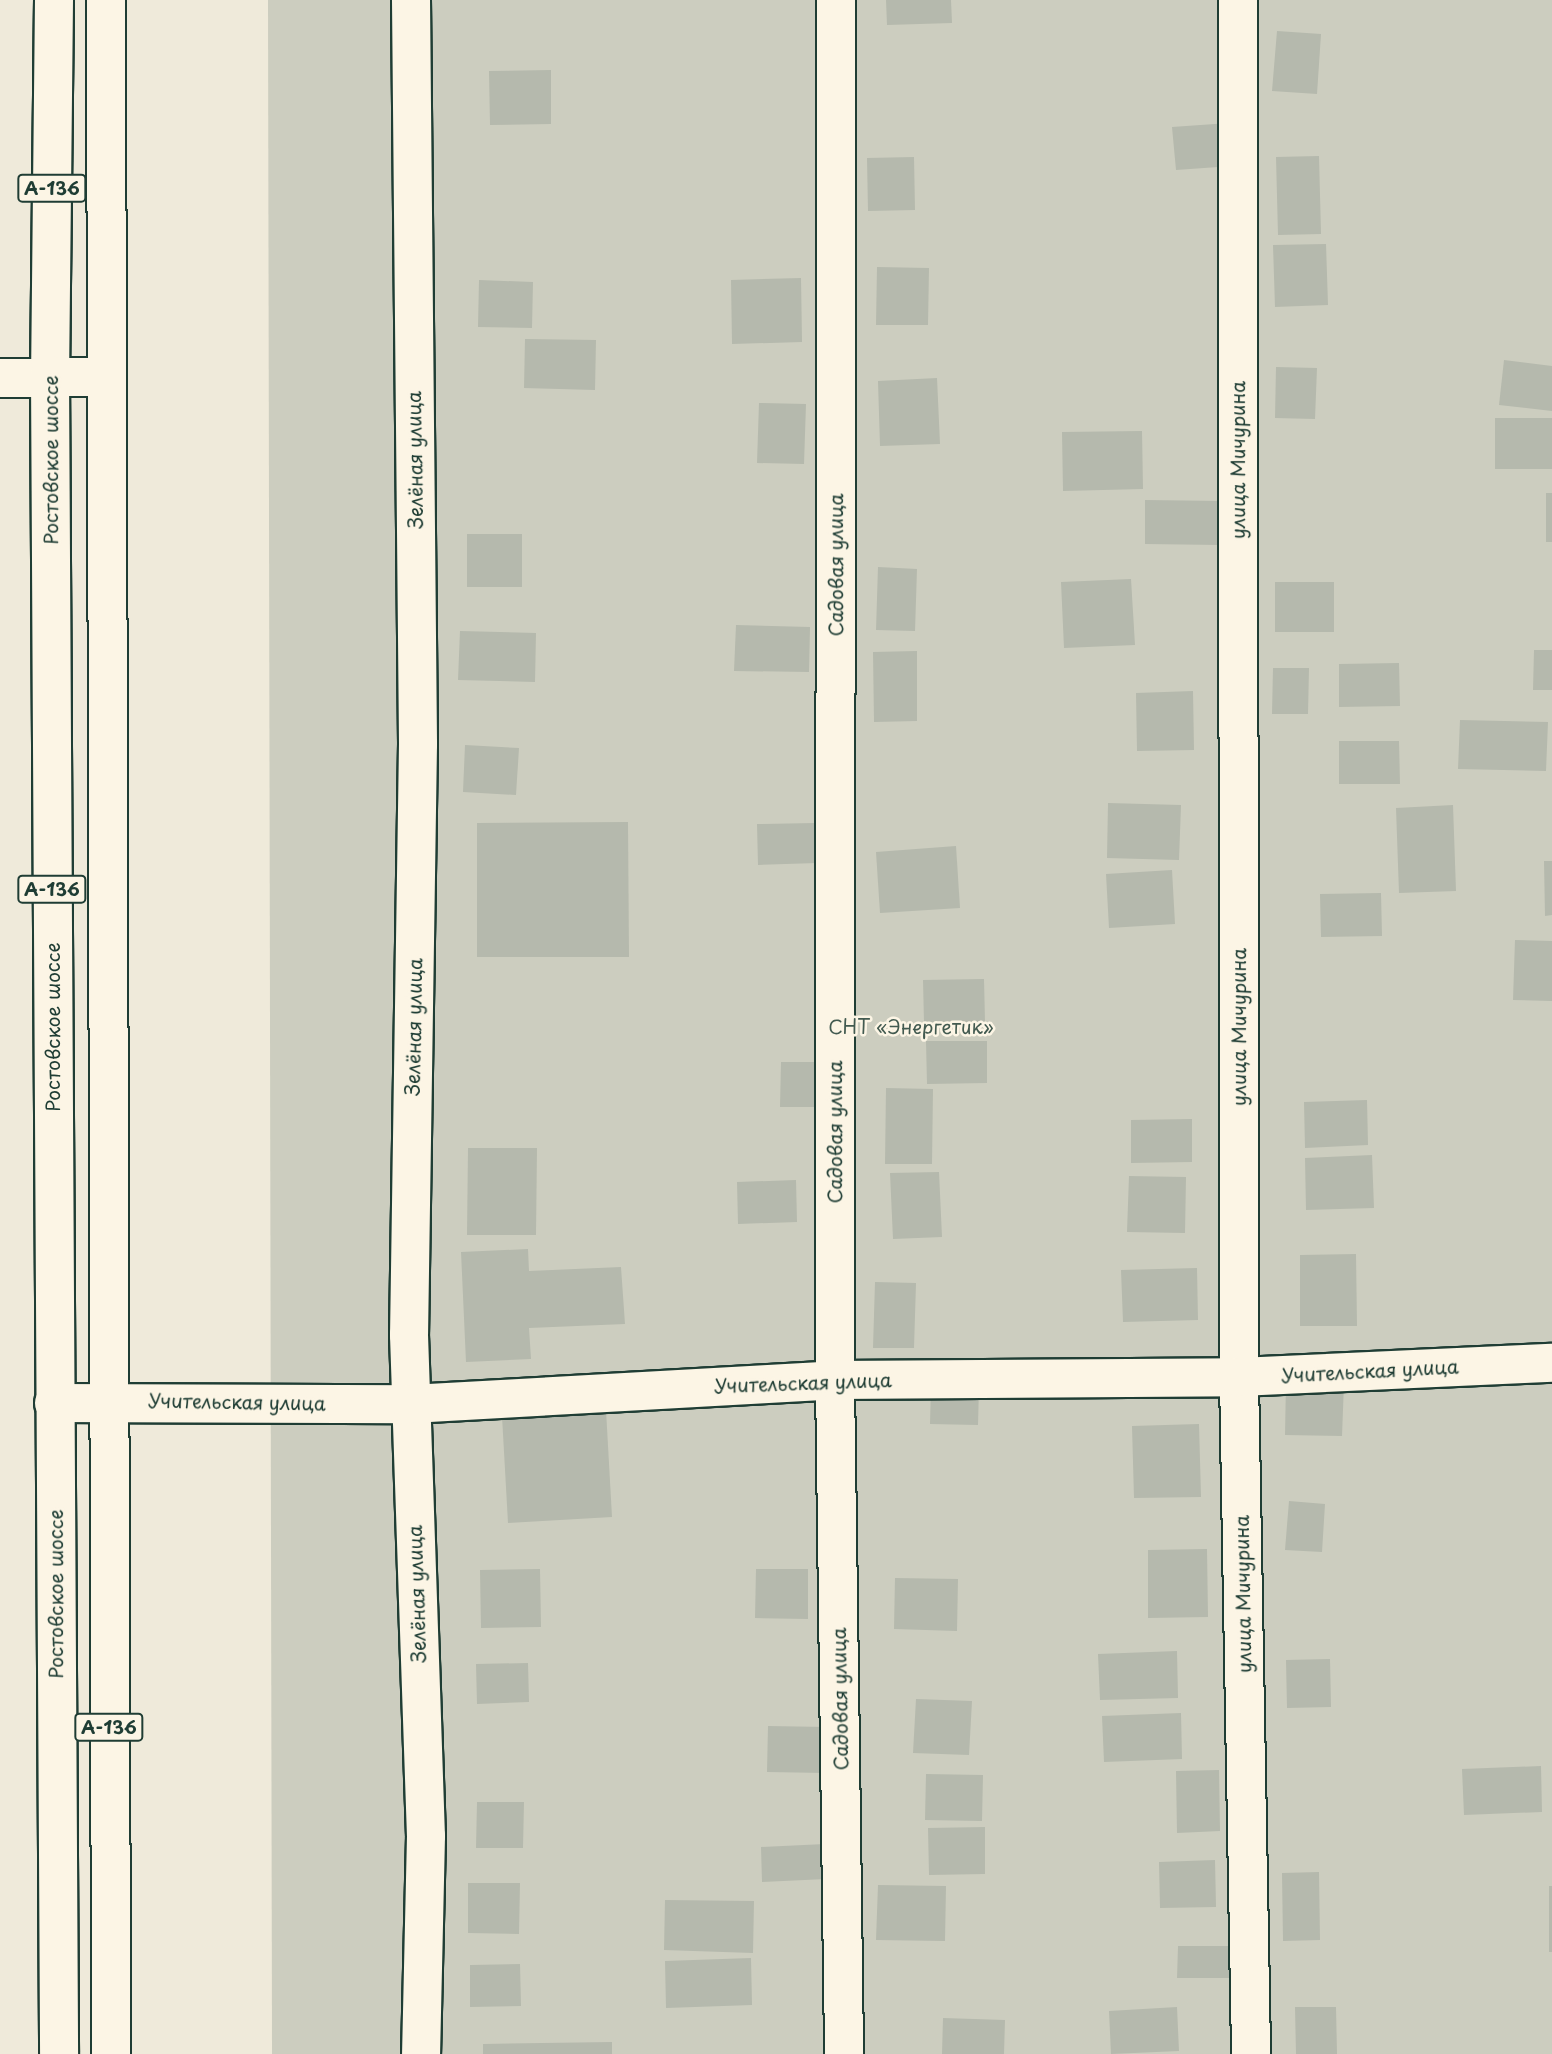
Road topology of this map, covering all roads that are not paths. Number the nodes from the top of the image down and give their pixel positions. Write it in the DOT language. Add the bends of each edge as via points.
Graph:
graph roads {
  1 [pos="54,0"];
  2 [pos="107,0"];
  3 [pos="411,0"];
  4 [pos="836,0"];
  5 [pos="1238,0"];
  6 [pos="50,375"];
  7 [pos="106,377"];
  8 [pos="0,378"];
  9 [pos="1552,1363"];
  10 [pos="1239,1377"];
  11 [pos="835,1380"];
  12 [pos="107,1401"];
  13 [pos="54,1403"];
  14 [pos="411,1404"];
  15 [pos="59,2054"];
  16 [pos="111,2054"];
  17 [pos="421,2054"];
  18 [pos="844,2054"];
  19 [pos="1251,2054"];
  1 -- 6 [label="main road, Ростовское шоссе / А-136"];
  2 -- 7 [label="main road, А-136"];
  3 -- 14 [label="main road, Зелёная улица" via="418,744"];
  4 -- 11 [label="main road, Садовая улица"];
  5 -- 10 [label="main road, улица Мичурина"];
  6 -- 7 [label="main road"];
  6 -- 8 [label="main road"];
  6 -- 13 [label="main road, Ростовское шоссе / А-136"];
  7 -- 12 [label="main road, А-136"];
  9 -- 10 [label="main road, Учительская улица"];
  10 -- 11 [label="main road, Учительская улица"];
  10 -- 19 [label="main road, улица Мичурина"];
  11 -- 14 [label="main road, Учительская улица"];
  11 -- 18 [label="main road, Садовая улица"];
  12 -- 13 [label="main road, Учительская улица"];
  12 -- 14 [label="main road, Учительская улица"];
  12 -- 16 [label="main road, А-136"];
  13 -- 15 [label="main road, Ростовское шоссе / А-136"];
  14 -- 17 [label="main road, Зелёная улица" via="426,1836"];
}
